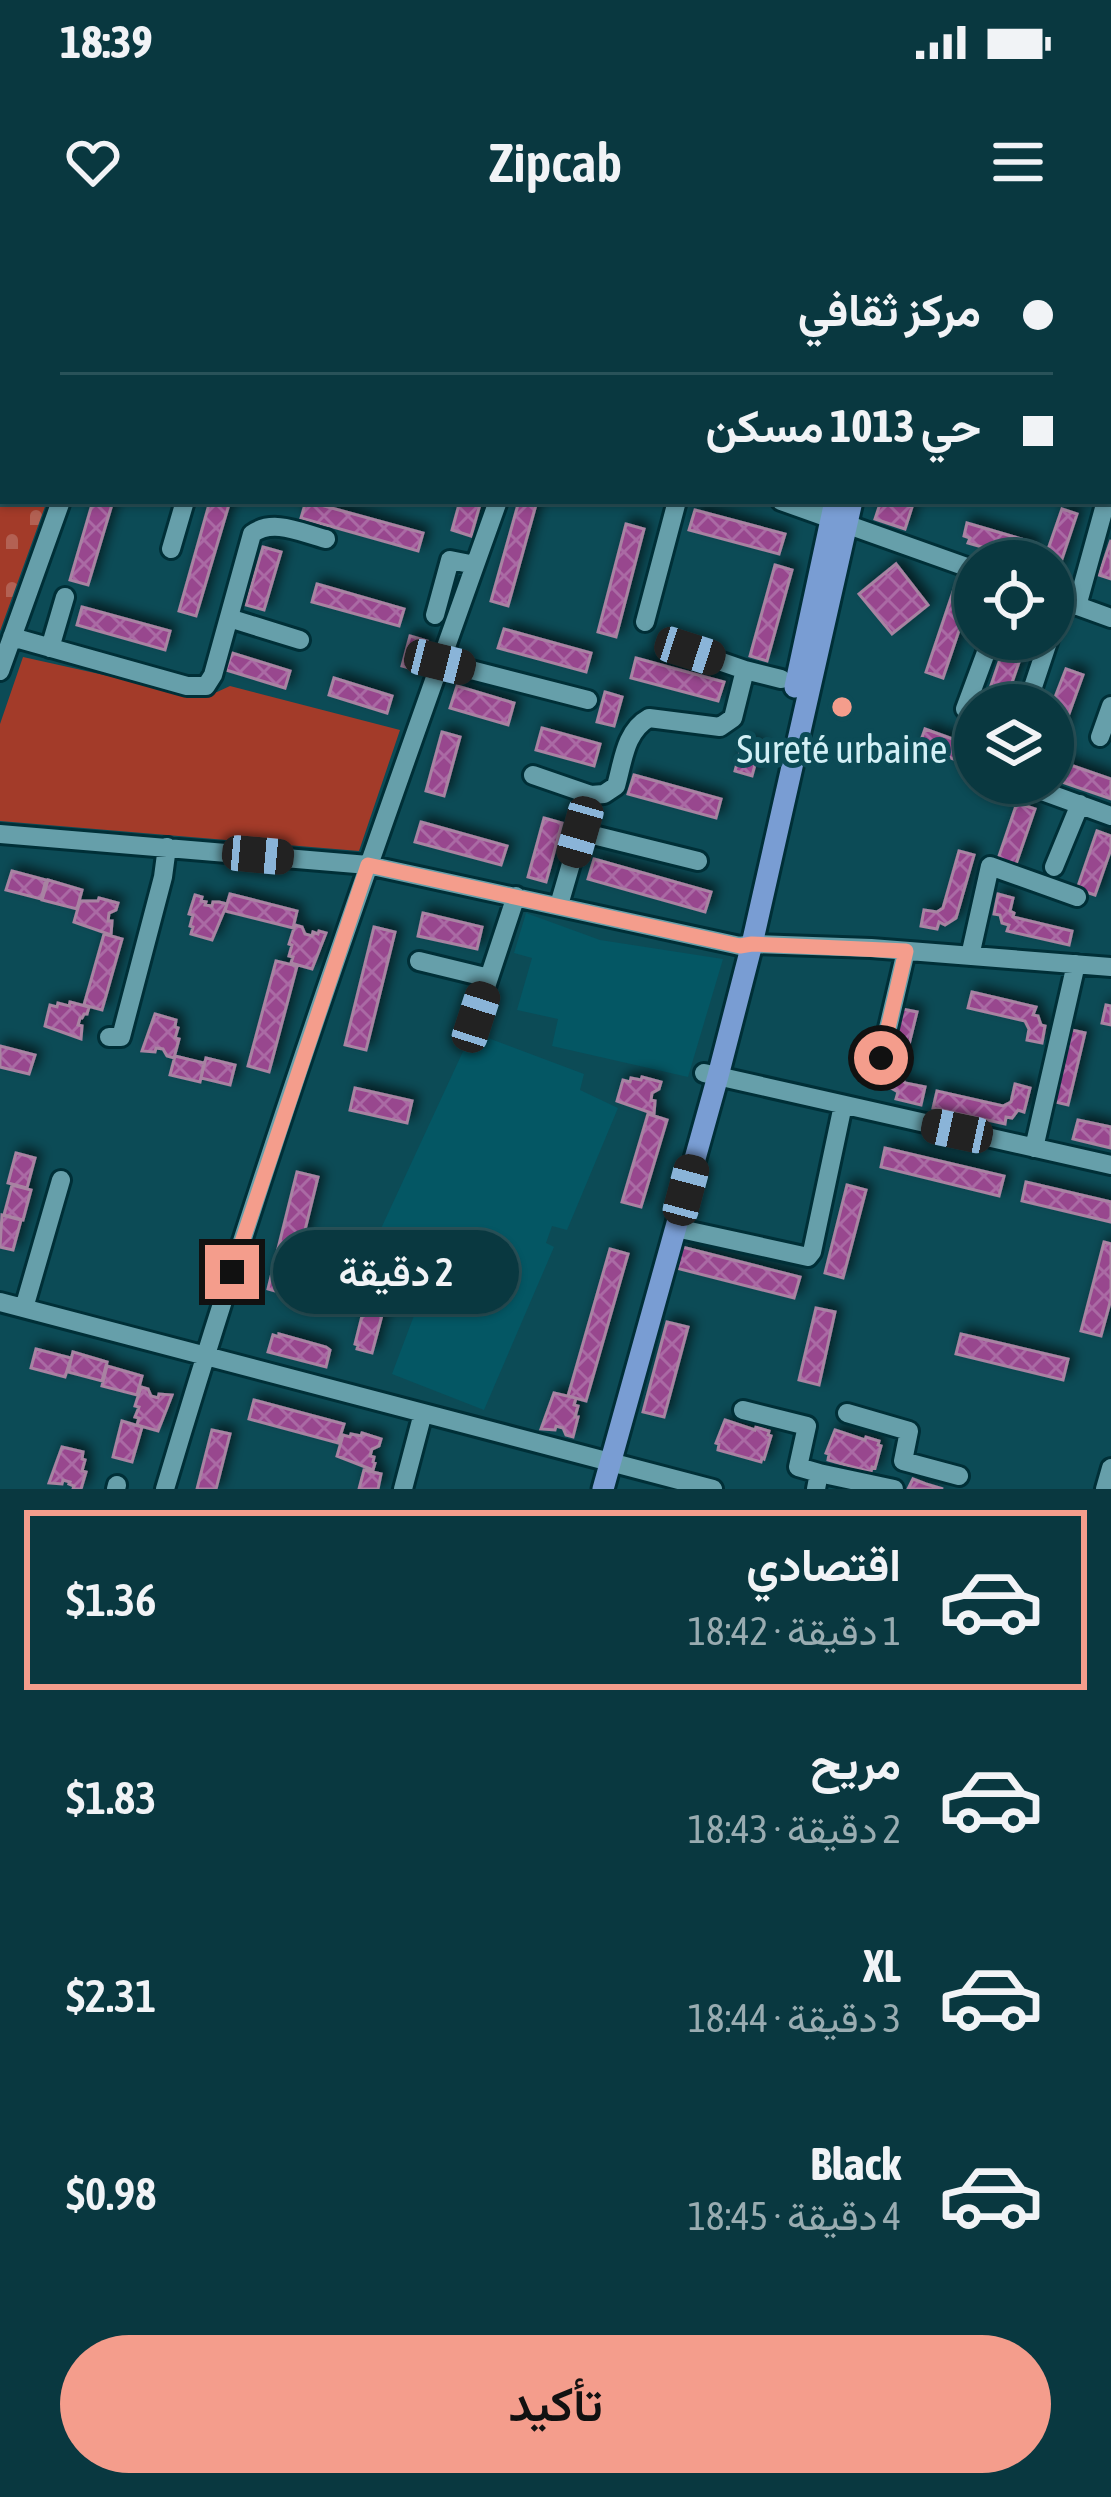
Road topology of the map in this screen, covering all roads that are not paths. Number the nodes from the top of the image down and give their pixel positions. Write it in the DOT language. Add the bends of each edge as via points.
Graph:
graph roads {
  1 [pos="60,504"];
  2 [pos="184,504"];
  3 [pos="497,504"];
  4 [pos="676,504"];
  5 [pos="793,504"];
  6 [pos="1105,504"];
  7 [pos="837,515"];
  8 [pos="326,539"];
  9 [pos="171,549"];
  10 [pos="954,562"];
  11 [pos="475,565"];
  12 [pos="1074,577"];
  13 [pos="65,597"];
  14 [pos="1074,605"];
  15 [pos="435,615"];
  16 [pos="1111,618"];
  17 [pos="229,619"];
  18 [pos="645,622"];
  19 [pos="12,637"];
  20 [pos="300,640"];
  21 [pos="50,648"];
  22 [pos="690,651"];
  23 [pos="440,662"];
  24 [pos="745,670"];
  25 [pos="0,671"];
  26 [pos="781,679"];
  27 [pos="588,700"];
  28 [pos="1111,706"];
  29 [pos="1100,737"];
  30 [pos="533,775"];
  31 [pos="591,795"];
  32 [pos="1074,802"];
  33 [pos="1080,804"];
  34 [pos="1111,816"];
  35 [pos="580,832"];
  36 [pos="0,834"];
  37 [pos="167,847"];
  38 [pos="354,859"];
  39 [pos="698,862"];
  40 [pos="1054,867"];
  41 [pos="516,896"];
  42 [pos="1077,898"];
  43 [pos="559,905"];
  44 [pos="746,945"];
  45 [pos="906,951"];
  46 [pos="970,956"];
  47 [pos="419,961"];
  48 [pos="1076,964"];
  49 [pos="1111,967"];
  50 [pos="489,978"];
  51 [pos="476,1017"];
  52 [pos="109,1037"];
  53 [pos="881,1058"];
  54 [pos="711,1075"];
  55 [pos="843,1105"];
  56 [pos="1034,1148"];
  57 [pos="1111,1165"];
  58 [pos="61,1180"];
  59 [pos="676,1228"];
  60 [pos="0,1302"];
  61 [pos="24,1308"];
  62 [pos="204,1357"];
  63 [pos="742,1410"];
  64 [pos="423,1413"];
  65 [pos="847,1413"];
  66 [pos="604,1460"];
  67 [pos="903,1461"];
  68 [pos="1111,1468"];
  69 [pos="959,1476"];
  70 [pos="818,1481"];
  71 [pos="165,1489"];
  72 [pos="403,1489"];
  73 [pos="590,1489"];
  74 [pos="603,1489"];
  75 [pos="713,1489"];
  76 [pos="895,1489"];
  77 [pos="1105,1489"];
  1 -- 19 [label="street"];
  2 -- 9 [label="street"];
  3 -- 11 [label="street"];
  4 -- 18 [label="street"];
  5 -- 7 [label="street"];
  6 -- 12 [label="street"];
  7 -- 10 [label="street"];
  7 -- 44 [label="main road"];
  8 -- 17 [label="street" via="260,527"];
  11 -- 15 [label="street" via="450,560"];
  11 -- 23 [label="street"];
  13 -- 21 [label="street"];
  14 -- 16 [label="street"];
  17 -- 20 [label="street"];
  17 -- 21 [label="street" via="206,686"];
  19 -- 21 [label="street"];
  19 -- 25 [label="street"];
  22 -- 24 [label="street"];
  23 -- 27 [label="street"];
  23 -- 38 [label="street"];
  24 -- 26 [label="street"];
  24 -- 31 [label="street" via="728,724 642,720 616,786"];
  28 -- 29 [label="street"];
  30 -- 31 [label="street"];
  31 -- 35 [label="street"];
  32 -- 33 [label="street"];
  33 -- 34 [label="street"];
  33 -- 40 [label="street"];
  35 -- 39 [label="street"];
  35 -- 43 [label="street"];
  36 -- 37 [label="street"];
  37 -- 38 [label="street"];
  37 -- 52 [label="street" via="121,1037"];
  38 -- 41 [label="street"];
  38 -- 62 [label="street"];
  41 -- 43 [label="street"];
  41 -- 50 [label="street"];
  42 -- 46 [label="street" via="990,866"];
  43 -- 44 [label="street"];
  44 -- 45 [label="street"];
  44 -- 54 [label="main road"];
  45 -- 46 [label="street"];
  45 -- 53 [label="street"];
  46 -- 48 [label="street"];
  47 -- 50 [label="street"];
  48 -- 49 [label="street"];
  48 -- 56 [label="street"];
  50 -- 51 [label="street"];
  54 -- 55 [label="street"];
  54 -- 59 [label="main road"];
  54 -- 66 [label="main road"];
  55 -- 56 [label="street"];
  55 -- 59 [label="street" via="808,1257"];
  56 -- 57 [label="street"];
  58 -- 61 [label="street"];
  59 -- 66 [label="main road"];
  60 -- 61 [label="street"];
  61 -- 62 [label="street"];
  62 -- 64 [label="street"];
  62 -- 71 [label="street"];
  63 -- 70 [label="street" via="808,1426 798,1467"];
  64 -- 66 [label="street"];
  64 -- 72 [label="street"];
  65 -- 67 [label="street" via="908,1431"];
  66 -- 73 [label="main road"];
  66 -- 74 [label="main road"];
  66 -- 75 [label="street"];
  67 -- 69 [label="street"];
  67 -- 76 [label="street"];
  68 -- 77 [label="street"];
  70 -- 76 [label="street"];
}
